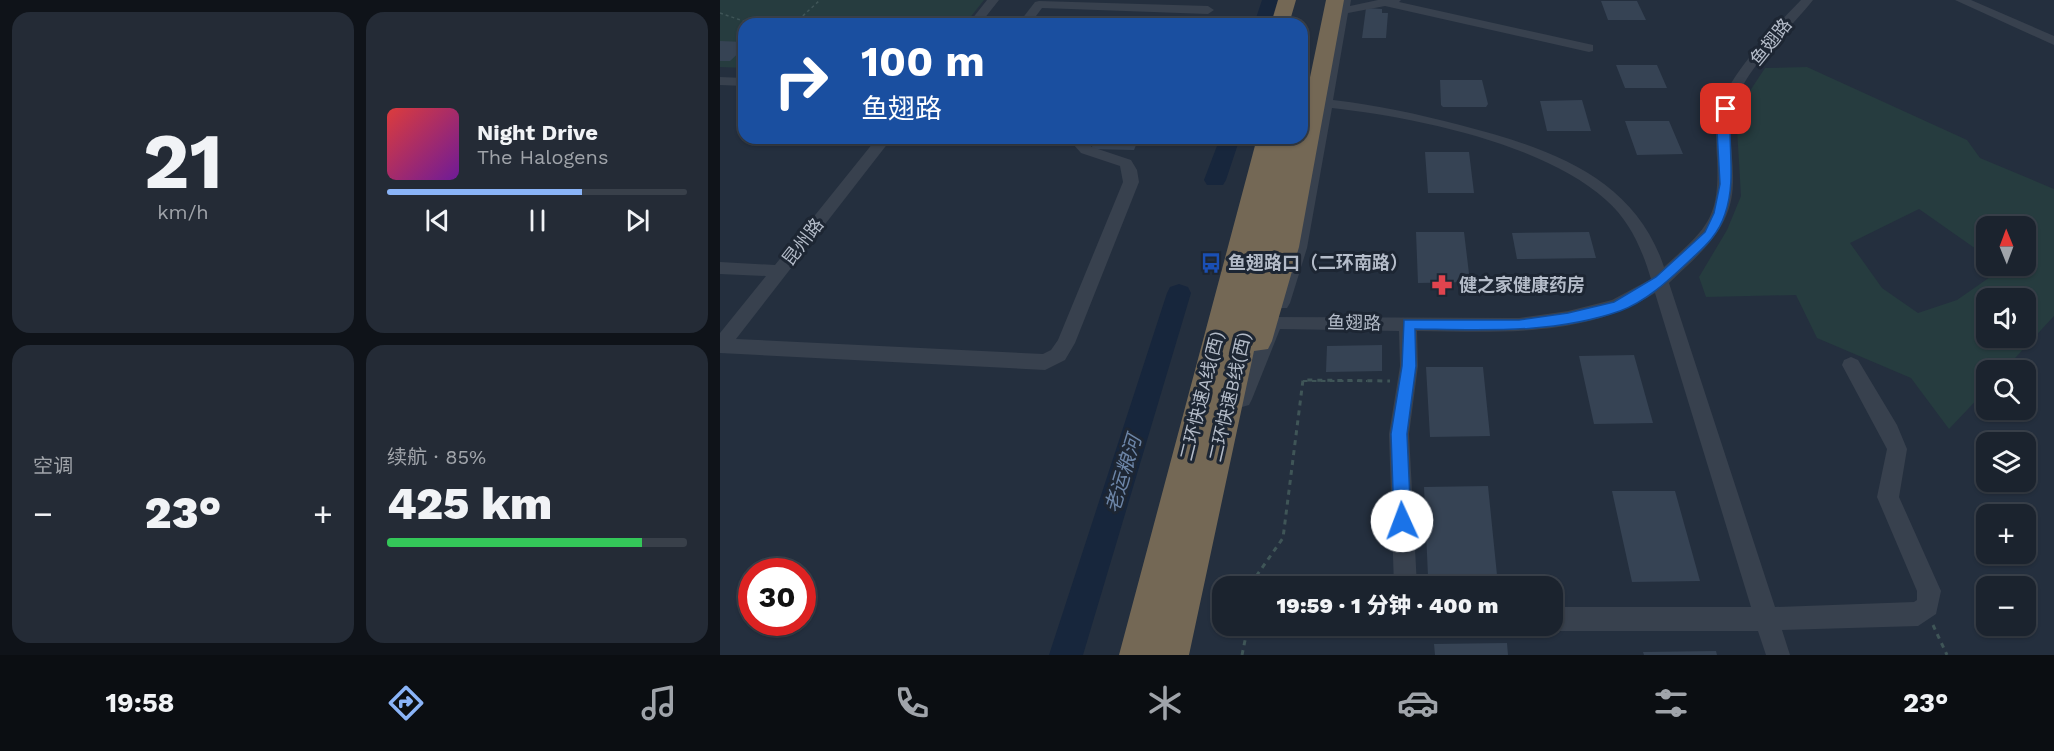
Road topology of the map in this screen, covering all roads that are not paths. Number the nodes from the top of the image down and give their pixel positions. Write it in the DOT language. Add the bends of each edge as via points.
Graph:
graph roads {
  1 [pos="993,0"];
  2 [pos="1287,0"];
  3 [pos="1304,0"];
  4 [pos="1807,0"];
  5 [pos="1961,0"];
  6 [pos="1973,0"];
  7 [pos="1390,1"];
  8 [pos="1210,5"];
  9 [pos="1335,6"];
  10 [pos="980,18"];
  11 [pos="1028,18"];
  12 [pos="1282,18"];
  13 [pos="1299,18"];
  14 [pos="2054,35"];
  15 [pos="2054,41"];
  16 [pos="1589,48"];
  17 [pos="1308,66"];
  18 [pos="720,81"];
  19 [pos="738,82"];
  20 [pos="1314,102"];
  21 [pos="1308,139"];
  22 [pos="880,144"];
  23 [pos="1080,144"];
  24 [pos="1248,144"];
  25 [pos="1266,144"];
  26 [pos="1288,144"];
  27 [pos="1307,144"];
  28 [pos="720,268"];
  29 [pos="781,270"];
  30 [pos="1660,281"];
  31 [pos="1217,314"];
  32 [pos="1274,322"];
  33 [pos="1408,324"];
  34 [pos="720,346"];
  35 [pos="1851,365"];
  36 [pos="1242,399"];
  37 [pos="1220,442"];
  38 [pos="1405,576"];
  39 [pos="1563,619"];
  40 [pos="1767,619"];
  41 [pos="1137,655"];
  42 [pos="1171,655"];
  43 [pos="1778,655"];
  1 -- 10 [label="street"];
  2 -- 12 [label="highway"];
  3 -- 13 [label="highway"];
  4 -- 30 [label="street, 鱼翅路" via="1767,43 1726,109 1726,184 1720,213 1710,234"];
  5 -- 15 [label="street"];
  6 -- 14 [label="street"];
  7 -- 9 [label="street"];
  7 -- 16 [label="street"];
  8 -- 11 [label="street" via="1039,4"];
  9 -- 17 [label="highway"];
  9 -- 20 [label="street"];
  9 -- 21 [label="highway"];
  18 -- 19 [label="street"];
  20 -- 30 [label="street" via="1385,111 1512,142 1567,164 1625,210 1647,245"];
  20 -- 32 [label="street" via="1299,248"];
  22 -- 29 [label="street, 昆州路"];
  23 -- 34 [label="street" via="1083,149 1128,164 1131,182 1058,355 1045,362"];
  24 -- 31 [label="highway" via="1241,224"];
  25 -- 31 [label="highway, 二环快速A线(西)"];
  26 -- 37 [label="highway, 二环快速B线(西)"];
  27 -- 37 [label="highway" via="1283,263"];
  28 -- 29 [label="street"];
  29 -- 34 [label="street, 昆州路"];
  30 -- 33 [label="street, 鱼翅路" via="1617,306 1568,318 1519,325"];
  30 -- 40 [label="street"];
  31 -- 32 [label="street, 鱼翅路"];
  31 -- 41 [label="highway, 二环快速A线(西)"];
  32 -- 33 [label="street, 鱼翅路"];
  32 -- 36 [label="street"];
  33 -- 38 [label="street" via="1407,381 1399,434"];
  35 -- 40 [label="street" via="1898,449 1888,497 1929,591 1928,606 1918,614"];
  37 -- 42 [label="highway, 二环快速B线(西)"];
  39 -- 40 [label="street"];
  40 -- 43 [label="street"];
}
